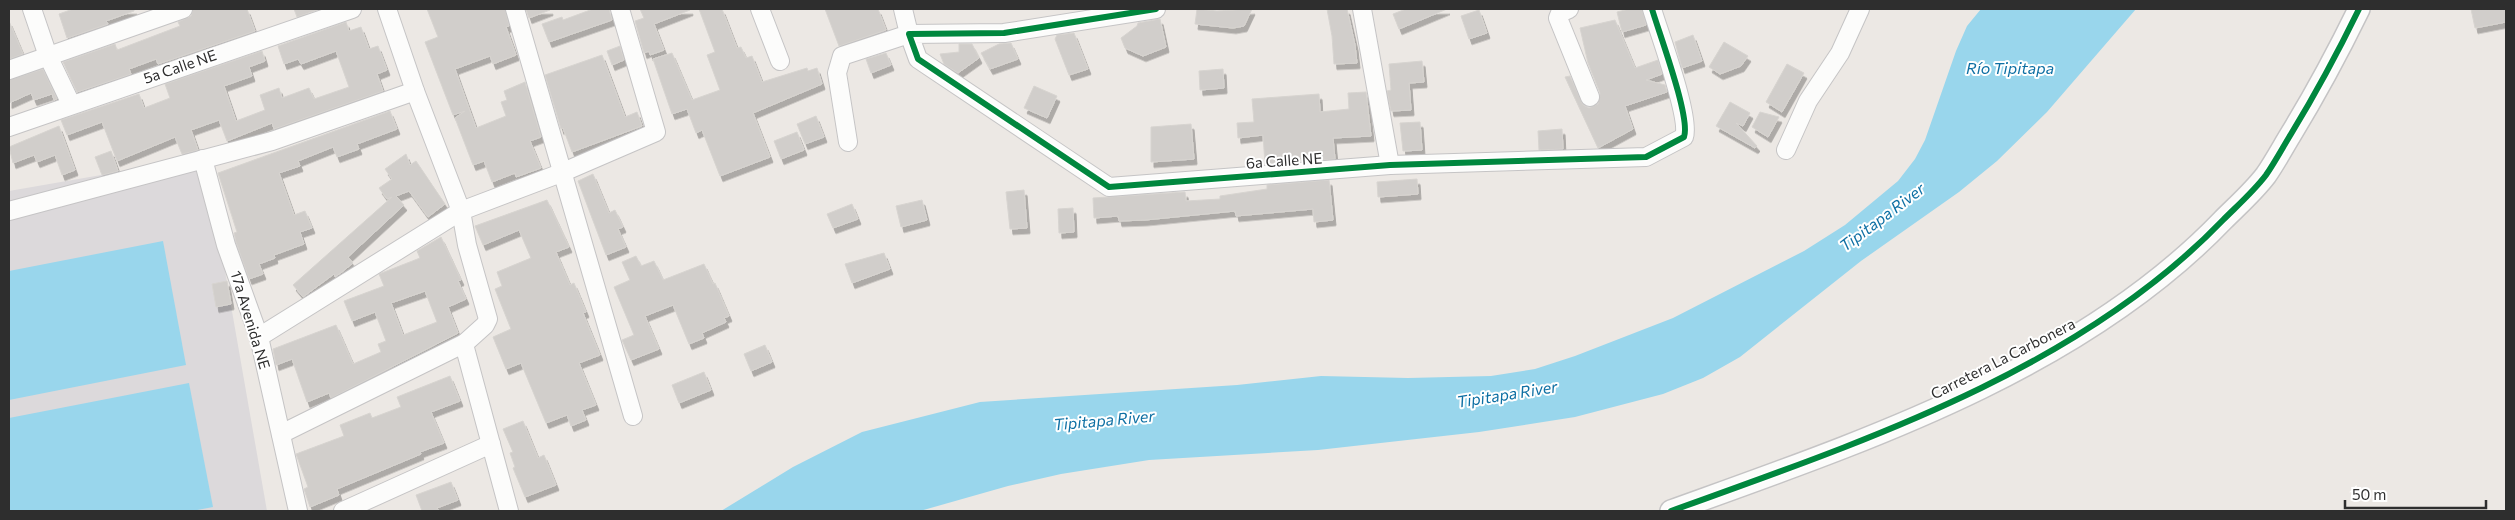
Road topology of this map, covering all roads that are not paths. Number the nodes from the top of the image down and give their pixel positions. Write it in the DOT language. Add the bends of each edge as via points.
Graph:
graph roads {
  1 [pos="32,9"];
  2 [pos="183,9"];
  3 [pos="352,9"];
  4 [pos="387,9"];
  5 [pos="516,9"];
  6 [pos="620,9"];
  7 [pos="760,9"];
  8 [pos="903,9"];
  9 [pos="1156,9"];
  10 [pos="1362,9"];
  11 [pos="1570,9"];
  12 [pos="1652,9"];
  13 [pos="1860,9"];
  14 [pos="2359,9"];
  15 [pos="909,34"];
  16 [pos="48,56"];
  17 [pos="780,61"];
  18 [pos="9,70"];
  19 [pos="415,91"];
  20 [pos="1590,97"];
  21 [pos="71,104"];
  22 [pos="9,127"];
  23 [pos="848,142"];
  24 [pos="1786,150"];
  25 [pos="203,159"];
  26 [pos="1390,165"];
  27 [pos="561,173"];
  28 [pos="9,211"];
  29 [pos="460,211"];
  30 [pos="259,337"];
  31 [pos="465,343"];
  32 [pos="633,416"];
  33 [pos="281,434"];
  34 [pos="491,444"];
  35 [pos="298,511"];
  36 [pos="343,511"];
  37 [pos="509,511"];
  38 [pos="1671,511"];
  1 -- 16 [label="street"];
  2 -- 16 [label="street"];
  3 -- 21 [label="street, 5a Calle NE"];
  4 -- 19 [label="street"];
  5 -- 27 [label="street"];
  6 -- 27 [label="street" via="656,132"];
  7 -- 17 [label="street"];
  8 -- 15 [label="street, 6a Calle NE"];
  9 -- 15 [label="street" via="1004,33"];
  10 -- 26 [label="street"];
  11 -- 20 [label="street" via="1560,13 1558,18"];
  12 -- 26 [label="street, 6a Calle NE" via="1682,109 1684,137 1646,157"];
  13 -- 24 [label="street" via="1840,53 1808,101"];
  14 -- 38 [label="street, Carretera La Carbonera" via="2326,78 2265,176 2200,244 2130,302 2061,346 1861,442"];
  15 -- 23 [label="street" via="842,56 837,73"];
  15 -- 26 [label="street, 6a Calle NE" via="918,59 1109,187"];
  16 -- 18 [label="street"];
  16 -- 21 [label="street"];
  19 -- 25 [label="street" via="272,141"];
  19 -- 29 [label="street"];
  21 -- 22 [label="street, 5a Calle NE"];
  25 -- 28 [label="street"];
  25 -- 30 [label="street, 17a Avenida NE" via="226,245"];
  27 -- 29 [label="street"];
  27 -- 32 [label="street"];
  29 -- 30 [label="street"];
  29 -- 31 [label="street" via="488,319"];
  30 -- 33 [label="street, 17a Avenida NE"];
  31 -- 33 [label="street"];
  31 -- 34 [label="street"];
  33 -- 35 [label="street, 17a Avenida NE"];
  34 -- 36 [label="street"];
  34 -- 37 [label="street"];
}
